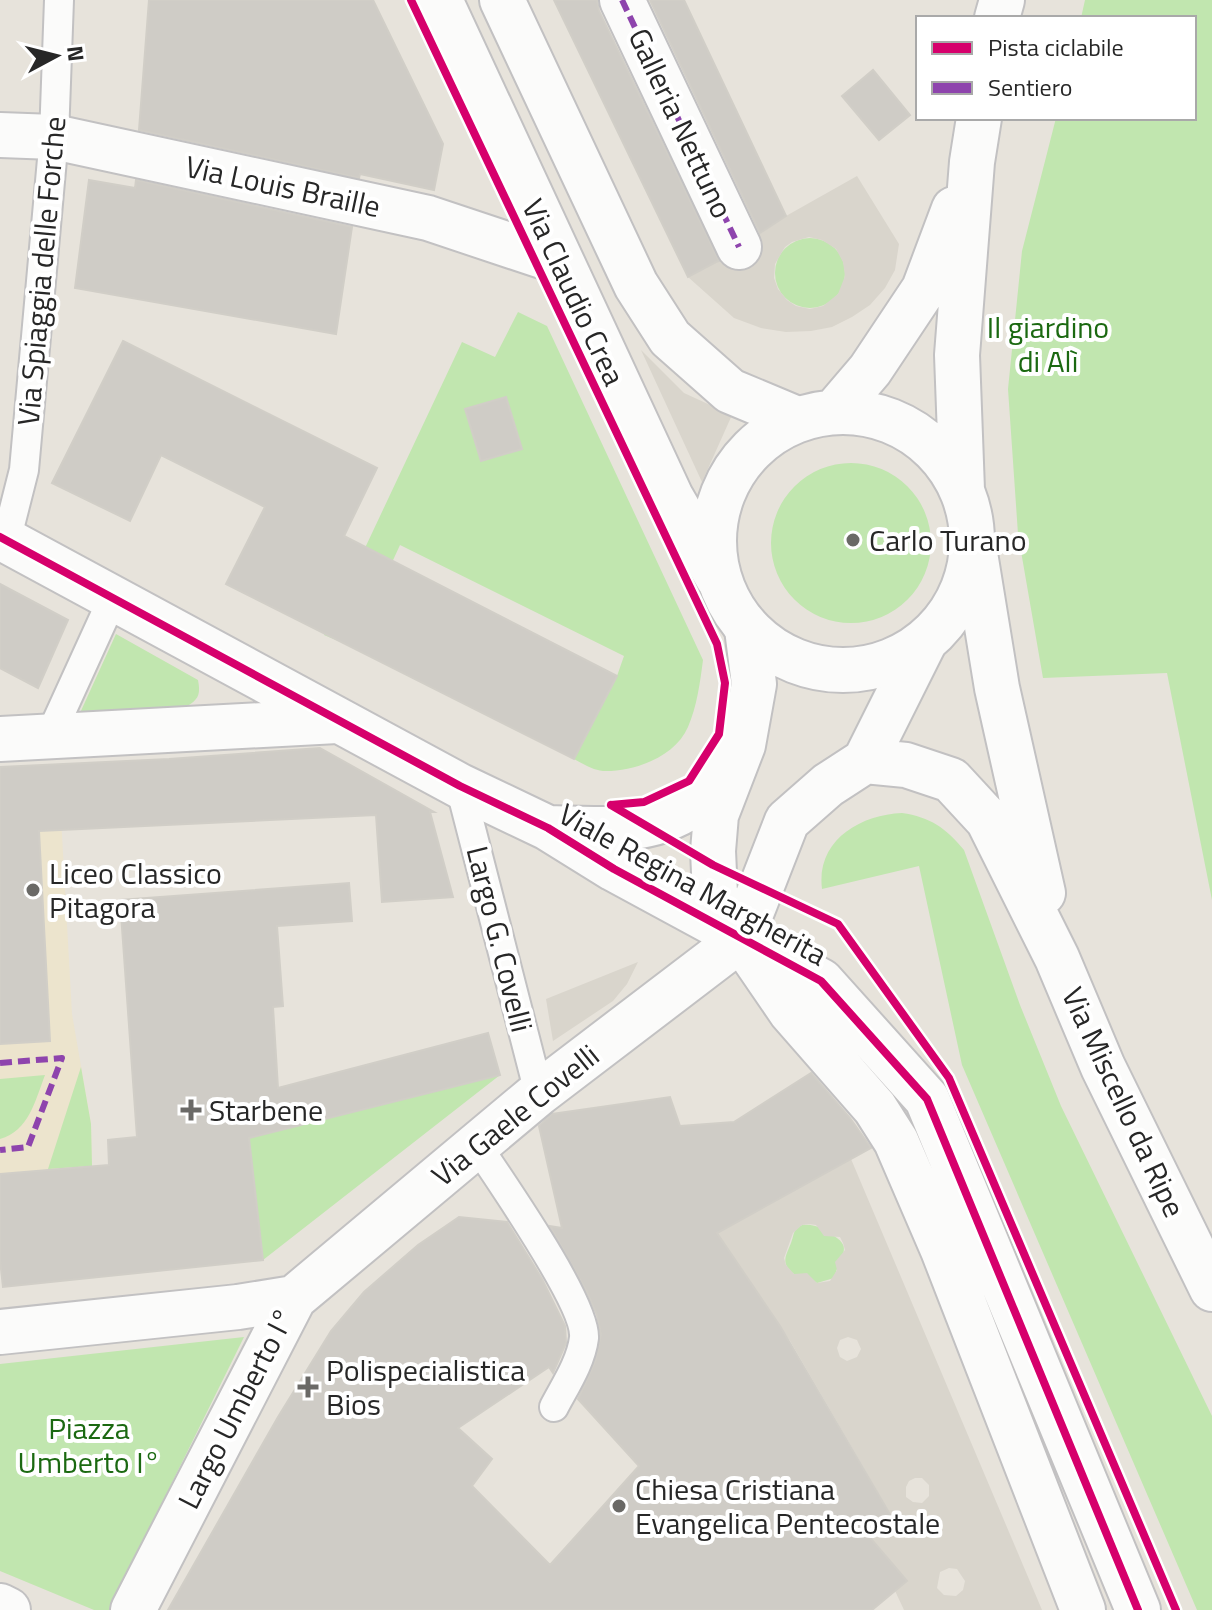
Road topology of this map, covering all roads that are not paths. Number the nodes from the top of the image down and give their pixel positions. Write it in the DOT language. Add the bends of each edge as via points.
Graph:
graph roads {
  1 [pos="59,0"];
  2 [pos="440,0"];
  3 [pos="502,0"];
  4 [pos="622,0"];
  5 [pos="979,120"];
  6 [pos="0,135"];
  7 [pos="54,137"];
  8 [pos="972,162"];
  9 [pos="739,247"];
  10 [pos="560,262"];
  11 [pos="816,415"];
  12 [pos="962,490"];
  13 [pos="3,539"];
  14 [pos="974,547"];
  15 [pos="718,578"];
  16 [pos="112,600"];
  17 [pos="747,629"];
  18 [pos="923,645"];
  19 [pos="339,721"];
  20 [pos="50,736"];
  21 [pos="0,739"];
  22 [pos="743,745"];
  23 [pos="865,761"];
  24 [pos="460,786"];
  25 [pos="548,828"];
  26 [pos="741,939"];
  27 [pos="1057,958"];
  28 [pos="539,1093"];
  29 [pos="476,1144"];
  30 [pos="1212,1289"];
  31 [pos="294,1298"];
  32 [pos="0,1332"];
  33 [pos="554,1407"];
  34 [pos="0,1606"];
  35 [pos="8,1610"];
  36 [pos="133,1610"];
  37 [pos="1083,1610"];
  38 [pos="1138,1610"];
  1 -- 7 [label="lane, Via Spiaggia delle Forche"];
  2 -- 10 [label="street, Via Claudio Crea"];
  3 -- 11 [label="street, Via Claudio Crea" via="636,285 670,338 730,391"];
  4 -- 9 [label="street, Galleria Nettuno"];
  5 -- 8 [label="street"];
  6 -- 7 [label="street, Via Louis Braille"];
  7 -- 10 [label="street, Via Louis Braille" via="428,218"];
  7 -- 13 [label="lane, Via Spiaggia delle Forche" via="24,470"];
  8 -- 11 [label="street" via="924,289 870,370"];
  8 -- 12 [label="street" via="957,355"];
  10 -- 15 [label="street, Via Claudio Crea" via="671,497"];
  11 -- 12 [label="street" via="894,421 938,452"];
  11 -- 15 [label="street" via="760,440 727,483 713,538"];
  12 -- 14 [label="street"];
  13 -- 16 [label="street, Viale Regina Margherita"];
  14 -- 18 [label="street" via="962,595"];
  14 -- 27 [label="street" via="997,688"];
  15 -- 17 [label="street"];
  16 -- 19 [label="street, Viale Regina Margherita"];
  16 -- 20 [label="lane"];
  17 -- 18 [label="street" via="788,660 838,672 883,666"];
  17 -- 22 [label="street" via="754,684"];
  18 -- 23 [label="street"];
  19 -- 20 [label="street"];
  19 -- 24 [label="street, Viale Regina Margherita"];
  20 -- 21 [label="street"];
  22 -- 25 [label="street" via="699,800 656,825"];
  22 -- 26 [label="street" via="716,815 713,851 715,894"];
  23 -- 26 [label="street" via="787,821"];
  23 -- 27 [label="street" via="906,765 951,780 988,820"];
  24 -- 25 [label="street, Viale Regina Margherita"];
  24 -- 28 [label="lane, Largo G. Covelli"];
  25 -- 26 [label="street, Viale Regina Margherita"];
  26 -- 28 [label="street, Via Gaele Covelli"];
  26 -- 37 [label="street, Viale Regina Margherita" via="791,1012 875,1108 896,1141"];
  26 -- 38 [label="street, Viale Regina Margherita" via="821,981 927,1099"];
  27 -- 30 [label="street, Via Miscello da Ripe" via="1103,1067"];
  28 -- 29 [label="street, Via Gaele Covelli"];
  29 -- 31 [label="street, Via Gaele Covelli"];
  29 -- 33 [label="lane" via="548,1257 583,1324 581,1349"];
  31 -- 32 [label="street, Largo Umberto I°"];
  31 -- 36 [label="street, Largo Umberto I°"];
  34 -- 35 [label="street"];
}
